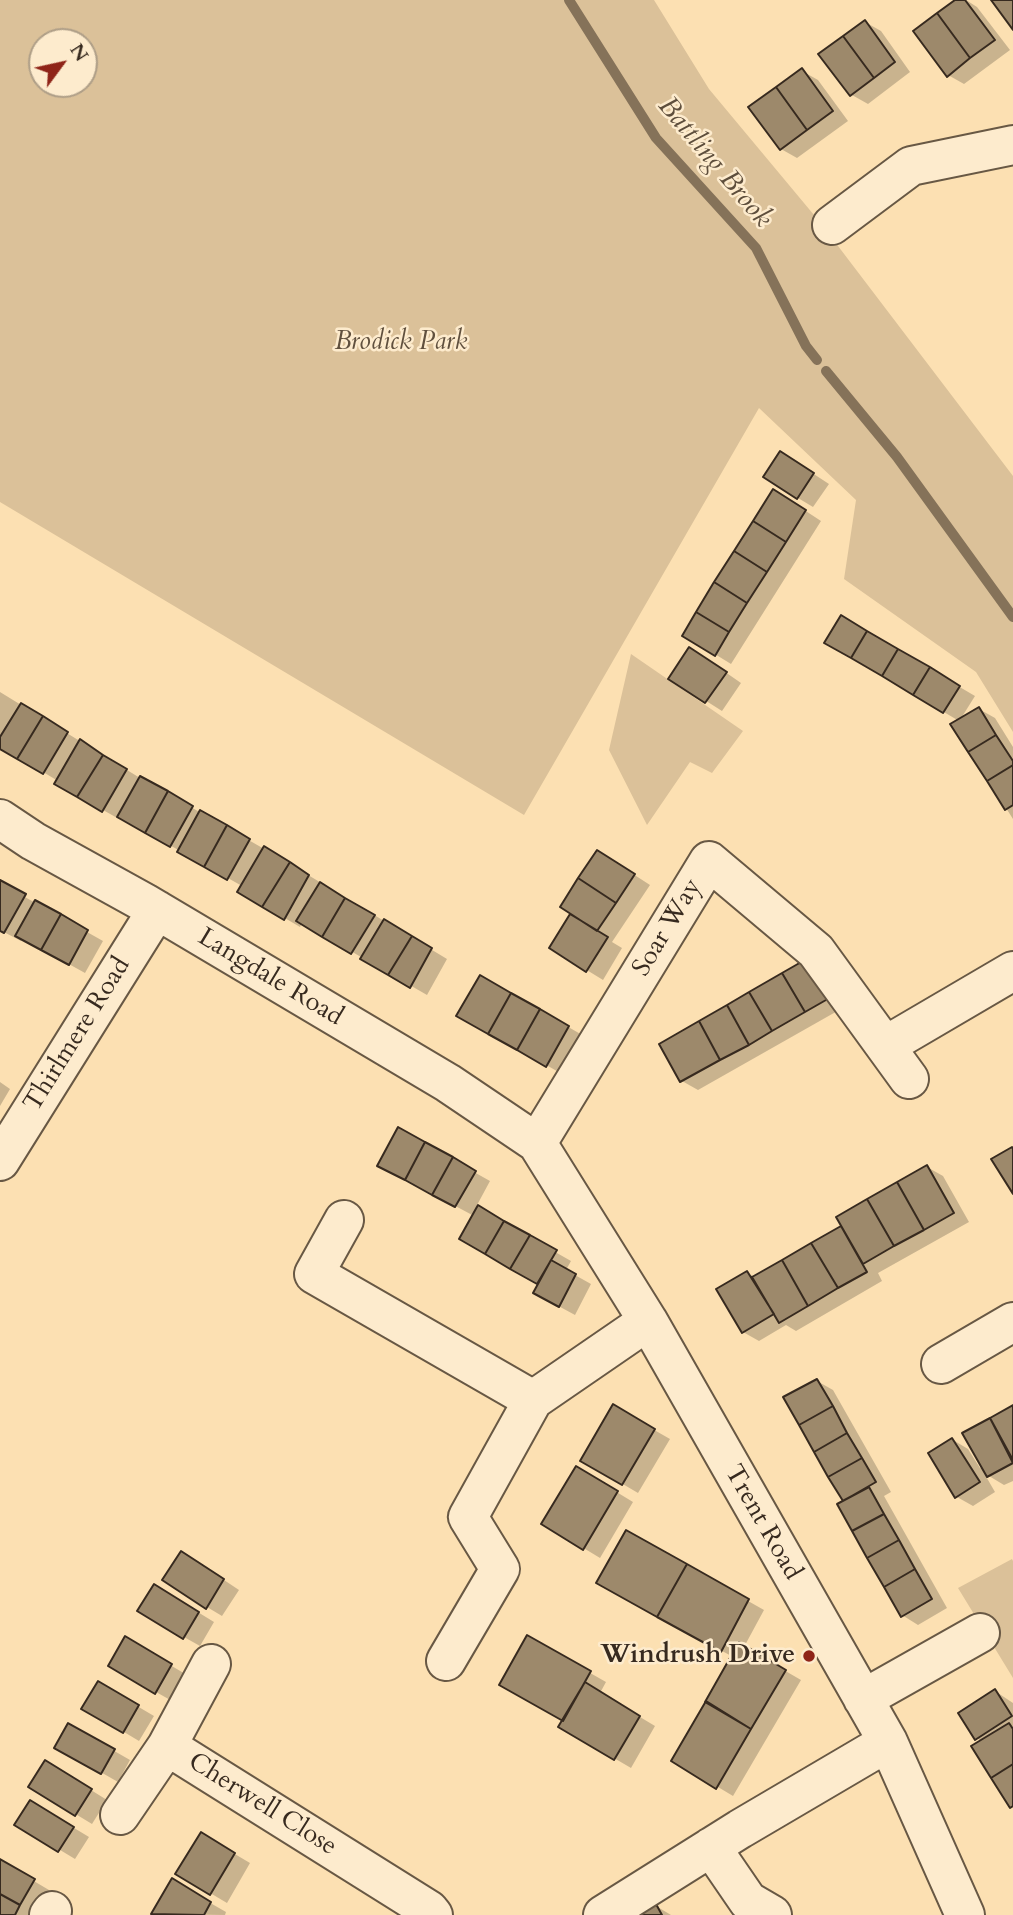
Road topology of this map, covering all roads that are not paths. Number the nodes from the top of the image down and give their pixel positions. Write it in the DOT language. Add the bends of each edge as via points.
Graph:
graph roads {
  1 [pos="1013,145"];
  2 [pos="832,225"];
  3 [pos="0,819"];
  4 [pos="156,910"];
  5 [pos="1013,971"];
  6 [pos="885,1046"];
  7 [pos="909,1079"];
  8 [pos="537,1143"];
  9 [pos="0,1161"];
  10 [pos="344,1220"];
  11 [pos="648,1321"];
  12 [pos="1013,1322"];
  13 [pos="941,1364"];
  14 [pos="533,1400"];
  15 [pos="979,1633"];
  16 [pos="446,1661"];
  17 [pos="211,1664"];
  18 [pos="863,1699"];
  19 [pos="888,1742"];
  20 [pos="167,1746"];
  21 [pos="120,1815"];
  22 [pos="711,1847"];
  23 [pos="433,1915"];
  24 [pos="603,1915"];
  25 [pos="772,1915"];
  26 [pos="965,1915"];
  1 -- 2 [label="street" via="911,166"];
  3 -- 4 [label="street, Langdale Road"];
  4 -- 8 [label="street, Langdale Road" via="448,1083"];
  4 -- 9 [label="street, Thirlmere Road"];
  5 -- 6 [label="street"];
  6 -- 7 [label="street, Soar Way"];
  6 -- 8 [label="street, Soar Way" via="816,951 709,861"];
  8 -- 11 [label="street, Trent Road"];
  10 -- 14 [label="street" via="314,1274"];
  11 -- 14 [label="street"];
  11 -- 18 [label="street, Trent Road"];
  12 -- 13 [label="street"];
  14 -- 16 [label="street" via="468,1517 500,1569"];
  15 -- 18 [label="street"];
  17 -- 20 [label="street, Cherwell Close"];
  18 -- 19 [label="street, Trent Road"];
  19 -- 22 [label="street"];
  19 -- 26 [label="street, Trent Road"];
  20 -- 21 [label="street"];
  20 -- 23 [label="street, Cherwell Close"];
  22 -- 24 [label="street"];
  22 -- 25 [label="street" via="748,1901"];
}
